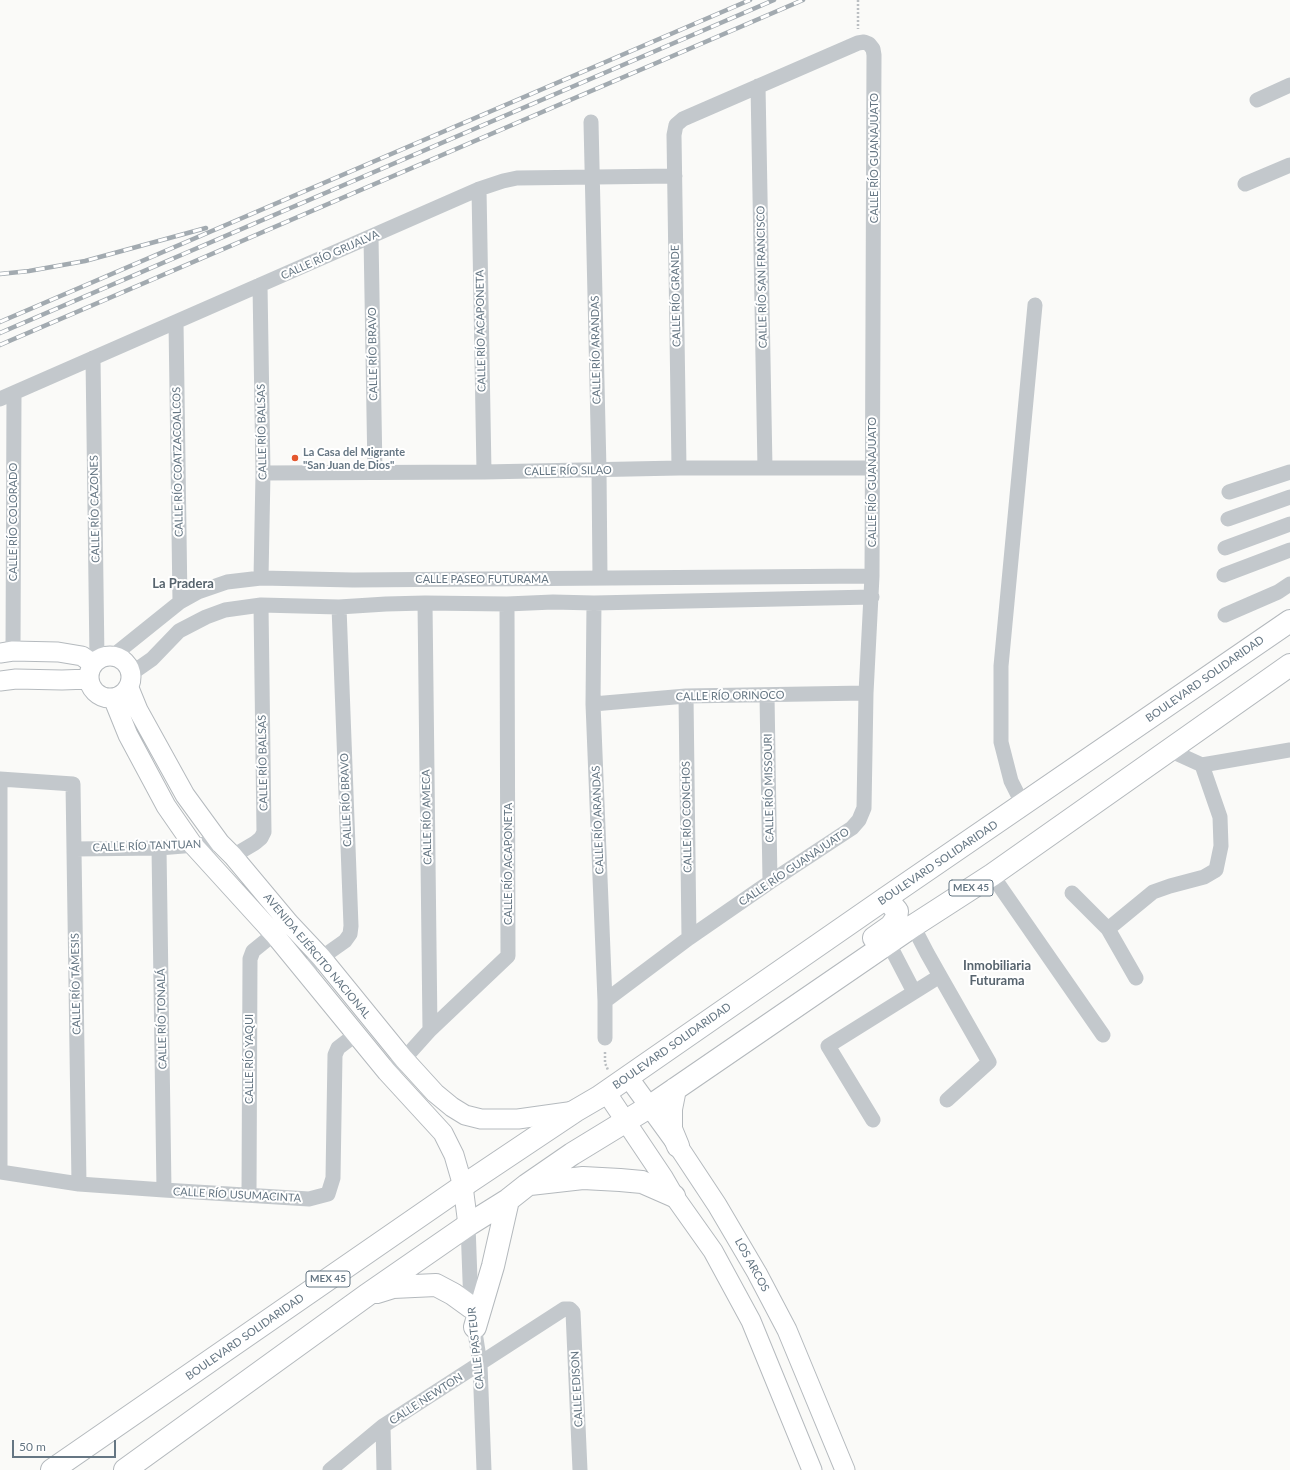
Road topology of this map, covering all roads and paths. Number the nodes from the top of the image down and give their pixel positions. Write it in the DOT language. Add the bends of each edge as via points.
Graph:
graph roads {
  1 [pos="858,0"];
  2 [pos="858,43"];
  3 [pos="1290,85"];
  4 [pos="758,86"];
  5 [pos="1257,100"];
  6 [pos="591,122"];
  7 [pos="1290,166"];
  8 [pos="675,176"];
  9 [pos="592,177"];
  10 [pos="1245,184"];
  11 [pos="479,190"];
  12 [pos="371,237"];
  13 [pos="260,285"];
  14 [pos="1036,305"];
  15 [pos="176,322"];
  16 [pos="92,358"];
  17 [pos="14,393"];
  18 [pos="0,399"];
  19 [pos="679,468"];
  20 [pos="765,468"];
  21 [pos="872,468"];
  22 [pos="599,470"];
  23 [pos="375,472"];
  24 [pos="484,472"];
  25 [pos="1290,472"];
  26 [pos="263,473"];
  27 [pos="1229,492"];
  28 [pos="1290,497"];
  29 [pos="1228,519"];
  30 [pos="1290,524"];
  31 [pos="1225,548"];
  32 [pos="1290,550"];
  33 [pos="1224,575"];
  34 [pos="872,576"];
  35 [pos="261,578"];
  36 [pos="600,578"];
  37 [pos="621,578"];
  38 [pos="553,579"];
  39 [pos="387,580"];
  40 [pos="1290,584"];
  41 [pos="872,597"];
  42 [pos="180,602"];
  43 [pos="553,602"];
  44 [pos="621,602"];
  45 [pos="425,603"];
  46 [pos="594,603"];
  47 [pos="386,604"];
  48 [pos="507,604"];
  49 [pos="261,605"];
  50 [pos="339,607"];
  51 [pos="1225,615"];
  52 [pos="1290,621"];
  53 [pos="6,652"];
  54 [pos="98,664"];
  55 [pos="1290,664"];
  56 [pos="130,680"];
  57 [pos="0,681"];
  58 [pos="866,693"];
  59 [pos="767,695"];
  60 [pos="686,696"];
  61 [pos="112,698"];
  62 [pos="593,704"];
  63 [pos="1169,750"];
  64 [pos="1290,750"];
  65 [pos="1202,765"];
  66 [pos="0,779"];
  67 [pos="1023,805"];
  68 [pos="193,845"];
  69 [pos="160,848"];
  70 [pos="74,849"];
  71 [pos="227,850"];
  72 [pos="992,875"];
  73 [pos="770,882"];
  74 [pos="1072,893"];
  75 [pos="886,898"];
  76 [pos="913,926"];
  77 [pos="1108,929"];
  78 [pos="274,934"];
  79 [pos="689,938"];
  80 [pos="888,942"];
  81 [pos="321,957"];
  82 [pos="304,970"];
  83 [pos="940,976"];
  84 [pos="1136,978"];
  85 [pos="914,992"];
  86 [pos="605,1001"];
  87 [pos="779,1016"];
  88 [pos="430,1030"];
  89 [pos="356,1035"];
  90 [pos="1103,1035"];
  91 [pos="605,1038"];
  92 [pos="404,1059"];
  93 [pos="387,1072"];
  94 [pos="617,1085"];
  95 [pos="675,1089"];
  96 [pos="947,1100"];
  97 [pos="649,1107"];
  98 [pos="575,1111"];
  99 [pos="873,1120"];
  100 [pos="626,1122"];
  101 [pos="678,1146"];
  102 [pos="0,1172"];
  103 [pos="79,1184"];
  104 [pos="527,1185"];
  105 [pos="463,1186"];
  106 [pos="164,1190"];
  107 [pos="249,1195"];
  108 [pos="674,1196"];
  109 [pos="508,1200"];
  110 [pos="468,1225"];
  111 [pos="366,1295"];
  112 [pos="570,1309"];
  113 [pos="473,1317"];
  114 [pos="480,1364"];
  115 [pos="383,1426"];
  116 [pos="52,1470"];
  117 [pos="125,1470"];
  118 [pos="330,1470"];
  119 [pos="384,1470"];
  120 [pos="484,1470"];
  121 [pos="580,1470"];
  122 [pos="812,1470"];
  123 [pos="845,1470"];
  1 -- 2 [label="path"];
  2 -- 4 [label="street"];
  2 -- 21 [label="street, CALLE RÍO GUANAJUATO" via="870,44 874,55"];
  3 -- 5 [label="street"];
  4 -- 8 [label="street, CALLE RÍO GRANDE" via="683,118 676,125"];
  4 -- 20 [label="street, CALLE RÍO SAN FRANCISCO"];
  6 -- 9 [label="street, CALLE RÍO ARANDAS"];
  7 -- 10 [label="street"];
  8 -- 9 [label="street, CALLE RÍO GRIJALVA"];
  8 -- 19 [label="street, CALLE RÍO GRANDE"];
  9 -- 11 [label="street, CALLE RÍO GRIJALVA" via="517,178"];
  9 -- 22 [label="street, CALLE RÍO ARANDAS"];
  11 -- 12 [label="street, CALLE RÍO GRIJALVA"];
  11 -- 24 [label="street, CALLE RÍO ACAPONETA"];
  12 -- 13 [label="street, CALLE RÍO GRIJALVA"];
  12 -- 23 [label="street, CALLE RÍO BRAVO"];
  13 -- 15 [label="street, CALLE RÍO GRIJALVA"];
  13 -- 26 [label="street, CALLE RÍO BALSAS"];
  14 -- 67 [label="street" via="1001,666 1001,742 1011,781"];
  15 -- 16 [label="street, CALLE RÍO GRIJALVA"];
  15 -- 42 [label="street, CALLE RÍO COATZACOALCOS"];
  16 -- 17 [label="street, CALLE RÍO GRIJALVA"];
  16 -- 54 [label="street, CALLE RÍO CAZONES"];
  17 -- 18 [label="street, CALLE RÍO GRIJALVA"];
  17 -- 53 [label="street, CALLE RÍO COLORADO"];
  19 -- 20 [label="street, CALLE RÍO SILAO"];
  19 -- 22 [label="street, CALLE RÍO SILAO"];
  20 -- 21 [label="street, CALLE RÍO SILAO"];
  21 -- 34 [label="street, CALLE RÍO GUANAJUATO"];
  22 -- 24 [label="street, CALLE RÍO SILAO"];
  22 -- 36 [label="street, CALLE RÍO ARANDAS"];
  23 -- 24 [label="street, CALLE RÍO SILAO"];
  23 -- 26 [label="street, CALLE RÍO SILAO"];
  25 -- 27 [label="street"];
  26 -- 35 [label="street, CALLE RÍO BALSAS"];
  28 -- 29 [label="street"];
  30 -- 31 [label="street"];
  32 -- 33 [label="street"];
  34 -- 37 [label="street, CALLE PASEO FUTURAMA"];
  34 -- 41 [label="street, CALLE RÍO GUANAJUATO"];
  35 -- 39 [label="street, CALLE PASEO FUTURAMA"];
  35 -- 42 [label="street, CALLE PASEO FUTURAMA" via="227,582 198,592"];
  36 -- 37 [label="street, CALLE PASEO FUTURAMA"];
  36 -- 38 [label="street, CALLE PASEO FUTURAMA"];
  37 -- 44 [label="street"];
  38 -- 39 [label="street, CALLE PASEO FUTURAMA"];
  38 -- 43 [label="street"];
  39 -- 47 [label="street"];
  40 -- 51 [label="street" via="1278,592"];
  41 -- 44 [label="street, CALLE PASEO FUTURAMA"];
  41 -- 58 [label="street, CALLE RÍO GUANAJUATO"];
  42 -- 54 [label="street, CALLE PASEO FUTURAMA"];
  43 -- 46 [label="street, CALLE PASEO FUTURAMA"];
  43 -- 48 [label="street, CALLE PASEO FUTURAMA"];
  44 -- 46 [label="street, CALLE PASEO FUTURAMA"];
  45 -- 47 [label="street, CALLE PASEO FUTURAMA"];
  45 -- 48 [label="street, CALLE PASEO FUTURAMA"];
  45 -- 88 [label="street, CALLE RÍO AMECA"];
  46 -- 62 [label="street, CALLE RÍO ARANDAS"];
  47 -- 50 [label="street, CALLE PASEO FUTURAMA"];
  48 -- 88 [label="street, CALLE RÍO ACAPONETA" via="508,956"];
  49 -- 50 [label="street, CALLE PASEO FUTURAMA"];
  49 -- 56 [label="street, CALLE PASEO FUTURAMA" via="225,610 179,631"];
  49 -- 71 [label="street, CALLE RÍO BALSAS" via="264,832 255,843"];
  50 -- 81 [label="street, CALLE RÍO BRAVO" via="351,926 350,934 345,941"];
  52 -- 67 [label="highway, BOULEVARD SOLIDARIDAD / MEX 45"];
  53 -- 54 [label="main road" via="58,652 82,656"];
  54 -- 56 [label="main road" via="122,658 128,665"];
  54 -- 57 [label="main road" via="62,680"];
  54 -- 61 [label="main road" via="90,686 100,696"];
  55 -- 63 [label="highway, MEX 45"];
  56 -- 61 [label="main road" via="119,697"];
  56 -- 71 [label="main road, AVENIDA EJÉRCITO NACIONAL" via="141,716 184,795"];
  58 -- 59 [label="street, CALLE RÍO ORINOCO"];
  58 -- 73 [label="street, CALLE RÍO GUANAJUATO" via="864,808 859,820 852,828"];
  59 -- 60 [label="street, CALLE RÍO ORINOCO"];
  59 -- 73 [label="street, CALLE RÍO MISSOURI"];
  60 -- 62 [label="street, CALLE RÍO ORINOCO"];
  60 -- 79 [label="street, CALLE RÍO CONCHOS"];
  61 -- 68 [label="main road, AVENIDA EJÉRCITO NACIONAL" via="128,735 166,806"];
  62 -- 86 [label="street, CALLE RÍO ARANDAS"];
  63 -- 65 [label="street"];
  63 -- 72 [label="highway, MEX 45"];
  64 -- 65 [label="street"];
  65 -- 77 [label="street" via="1220,817 1221,846 1216,870 1204,877 1153,892"];
  66 -- 70 [label="street, CALLE RÍO TÁMESIS" via="73,784"];
  66 -- 102 [label="street"];
  67 -- 75 [label="highway, BOULEVARD SOLIDARIDAD / MEX 45"];
  68 -- 69 [label="street, CALLE RÍO TANTUAN"];
  68 -- 71 [label="street, CALLE RÍO TANTUAN"];
  68 -- 78 [label="main road, AVENIDA EJÉRCITO NACIONAL"];
  69 -- 70 [label="street, CALLE RÍO TANTUAN"];
  69 -- 106 [label="street, CALLE RÍO TONALÁ"];
  70 -- 103 [label="street, CALLE RÍO TÁMESIS"];
  71 -- 81 [label="main road, AVENIDA EJÉRCITO NACIONAL"];
  72 -- 76 [label="highway, MEX 45"];
  72 -- 90 [label="street"];
  73 -- 79 [label="street, CALLE RÍO GUANAJUATO"];
  74 -- 77 [label="street"];
  75 -- 87 [label="highway" via="897,911 896,919 891,926 805,988"];
  75 -- 94 [label="highway, BOULEVARD SOLIDARIDAD / MEX 45"];
  76 -- 80 [label="highway, MEX 45"];
  76 -- 83 [label="street"];
  77 -- 84 [label="street"];
  78 -- 82 [label="main road, AVENIDA EJÉRCITO NACIONAL"];
  78 -- 107 [label="street, CALLE RÍO YAQUI" via="253,951 250,959"];
  79 -- 86 [label="street, CALLE RÍO GUANAJUATO"];
  80 -- 85 [label="street"];
  80 -- 87 [label="highway, MEX 45"];
  81 -- 82 [label="street, CALLE RÍO BRAVO"];
  81 -- 92 [label="main road, AVENIDA EJÉRCITO NACIONAL"];
  82 -- 89 [label="main road, AVENIDA EJÉRCITO NACIONAL"];
  83 -- 85 [label="street"];
  83 -- 96 [label="street" via="988,1062"];
  85 -- 99 [label="street" via="828,1046"];
  86 -- 91 [label="street, CALLE RÍO ARANDAS"];
  87 -- 95 [label="highway, MEX 45"];
  88 -- 92 [label="street, CALLE RÍO ACAPONETA"];
  89 -- 93 [label="main road, AVENIDA EJÉRCITO NACIONAL"];
  89 -- 107 [label="street, CALLE RÍO USUMACINTA" via="338,1048 335,1055 333,1178 328,1194 308,1199"];
  91 -- 94 [label="path" via="605,1063"];
  92 -- 93 [label="street, CALLE RÍO ACAPONETA"];
  92 -- 98 [label="main road, AVENIDA EJÉRCITO NACIONAL" via="435,1093 452,1107 476,1118 518,1119"];
  93 -- 105 [label="main road, AVENIDA EJÉRCITO NACIONAL" via="443,1133 454,1155"];
  94 -- 97 [label="main road, LOS ARCOS"];
  94 -- 98 [label="highway, BOULEVARD SOLIDARIDAD / MEX 45"];
  94 -- 100 [label="main road"];
  95 -- 97 [label="highway, MEX 45"];
  95 -- 101 [label="highway" via="671,1109 672,1129"];
  97 -- 100 [label="highway, MEX 45"];
  97 -- 101 [label="main road, LOS ARCOS"];
  98 -- 105 [label="highway, BOULEVARD SOLIDARIDAD / MEX 45"];
  100 -- 104 [label="highway, MEX 45"];
  100 -- 108 [label="main road"];
  101 -- 123 [label="main road, LOS ARCOS" via="718,1205 787,1330"];
  102 -- 103 [label="street, CALLE RÍO USUMACINTA"];
  103 -- 106 [label="street, CALLE RÍO USUMACINTA"];
  104 -- 108 [label="highway" via="583,1178 620,1180 642,1182"];
  104 -- 109 [label="highway, MEX 45"];
  105 -- 110 [label="main road, AVENIDA EJÉRCITO NACIONAL"];
  105 -- 116 [label="highway, BOULEVARD SOLIDARIDAD / MEX 45"];
  106 -- 107 [label="street, CALLE RÍO USUMACINTA"];
  108 -- 122 [label="main road" via="713,1251 750,1321"];
  109 -- 110 [label="highway, MEX 45"];
  109 -- 113 [label="highway" via="493,1266"];
  110 -- 111 [label="highway, MEX 45"];
  110 -- 113 [label="street, CALLE PASTEUR"];
  111 -- 113 [label="highway" via="393,1287 436,1286 453,1294"];
  111 -- 117 [label="highway, MEX 45"];
  112 -- 114 [label="street, CALLE NEWTON" via="564,1309"];
  112 -- 121 [label="street, CALLE EDISON" via="573,1312"];
  113 -- 114 [label="street, CALLE PASTEUR"];
  114 -- 115 [label="street, CALLE NEWTON"];
  114 -- 120 [label="street, CALLE PASTEUR"];
  115 -- 118 [label="street, CALLE NEWTON"];
  115 -- 119 [label="street"];
}
